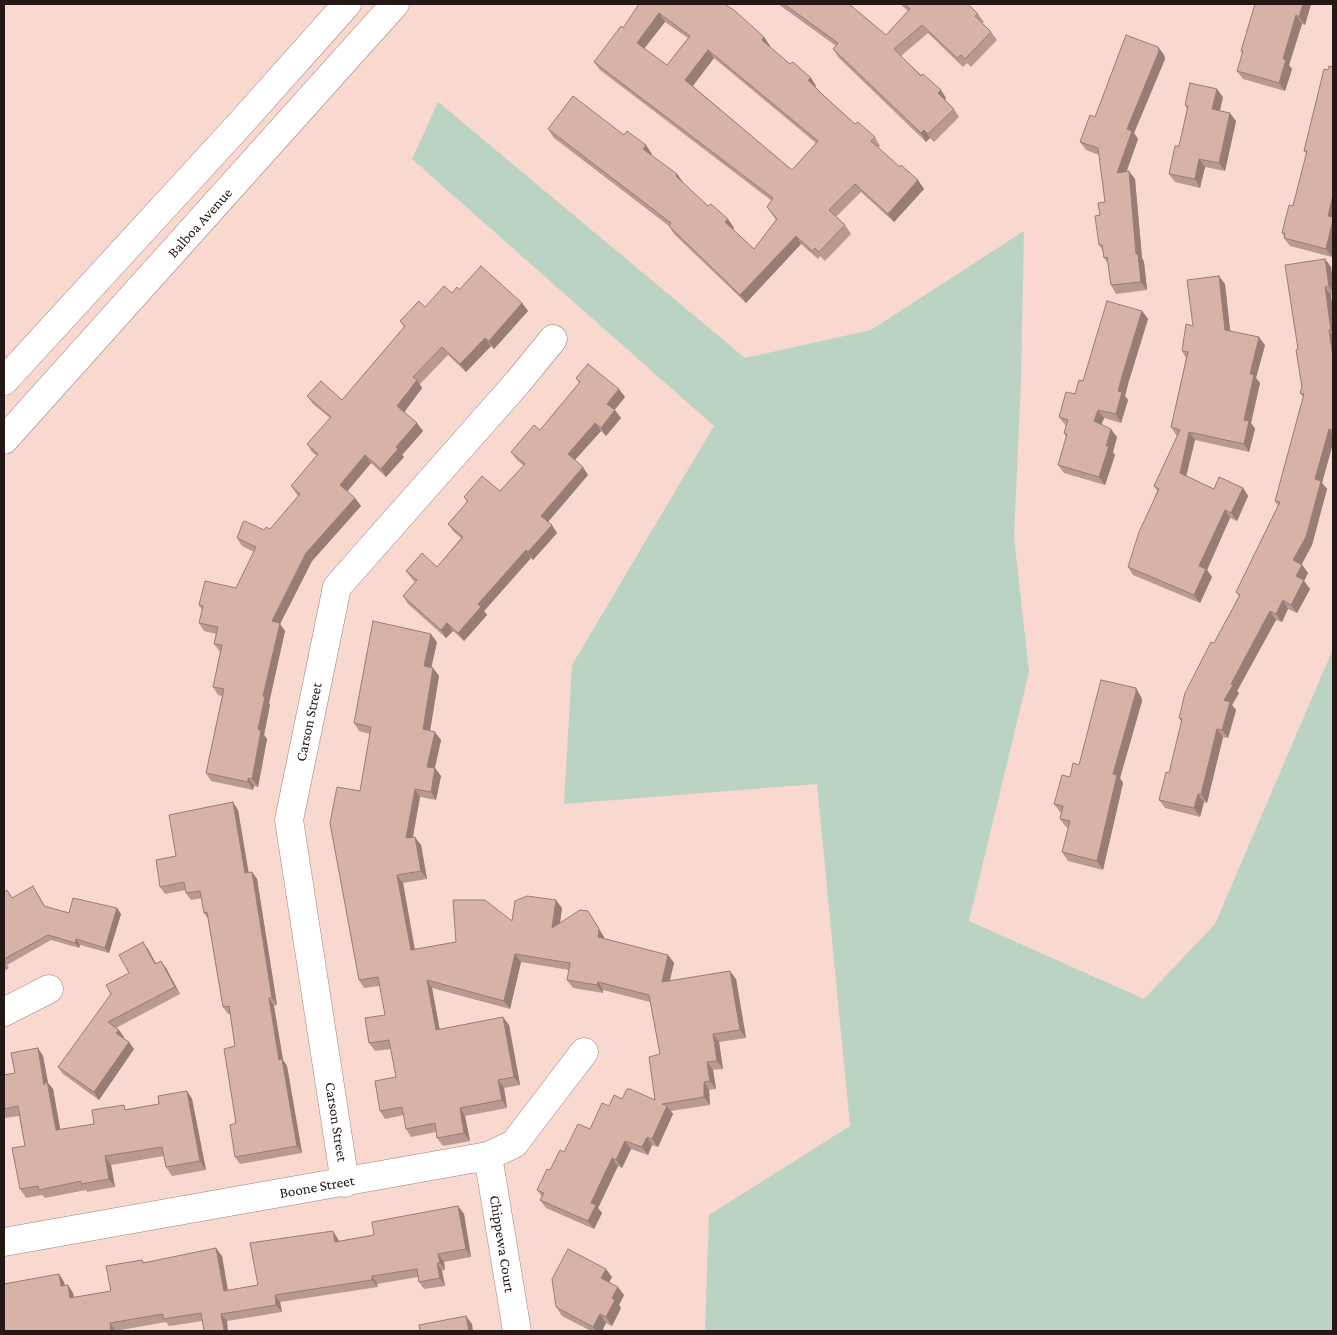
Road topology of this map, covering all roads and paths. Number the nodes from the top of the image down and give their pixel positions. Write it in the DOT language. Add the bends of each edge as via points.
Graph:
graph roads {
  1 [pos="347,4"];
  2 [pos="395,4"];
  3 [pos="553,339"];
  4 [pos="4,381"];
  5 [pos="4,440"];
  6 [pos="49,990"];
  7 [pos="4,1012"];
  8 [pos="584,1052"];
  9 [pos="488,1156"];
  10 [pos="345,1183"];
  11 [pos="4,1242"];
  12 [pos="517,1331"];
  1 -- 4 [label="street"];
  2 -- 5 [label="street, Balboa Avenue"];
  3 -- 10 [label="street, Carson Street" via="337,587 289,820"];
  6 -- 7 [label="street"];
  8 -- 9 [label="street, Boone Street" via="514,1144"];
  9 -- 10 [label="street, Boone Street"];
  9 -- 12 [label="street, Chippewa Court"];
  10 -- 11 [label="street, Boone Street"];
}
